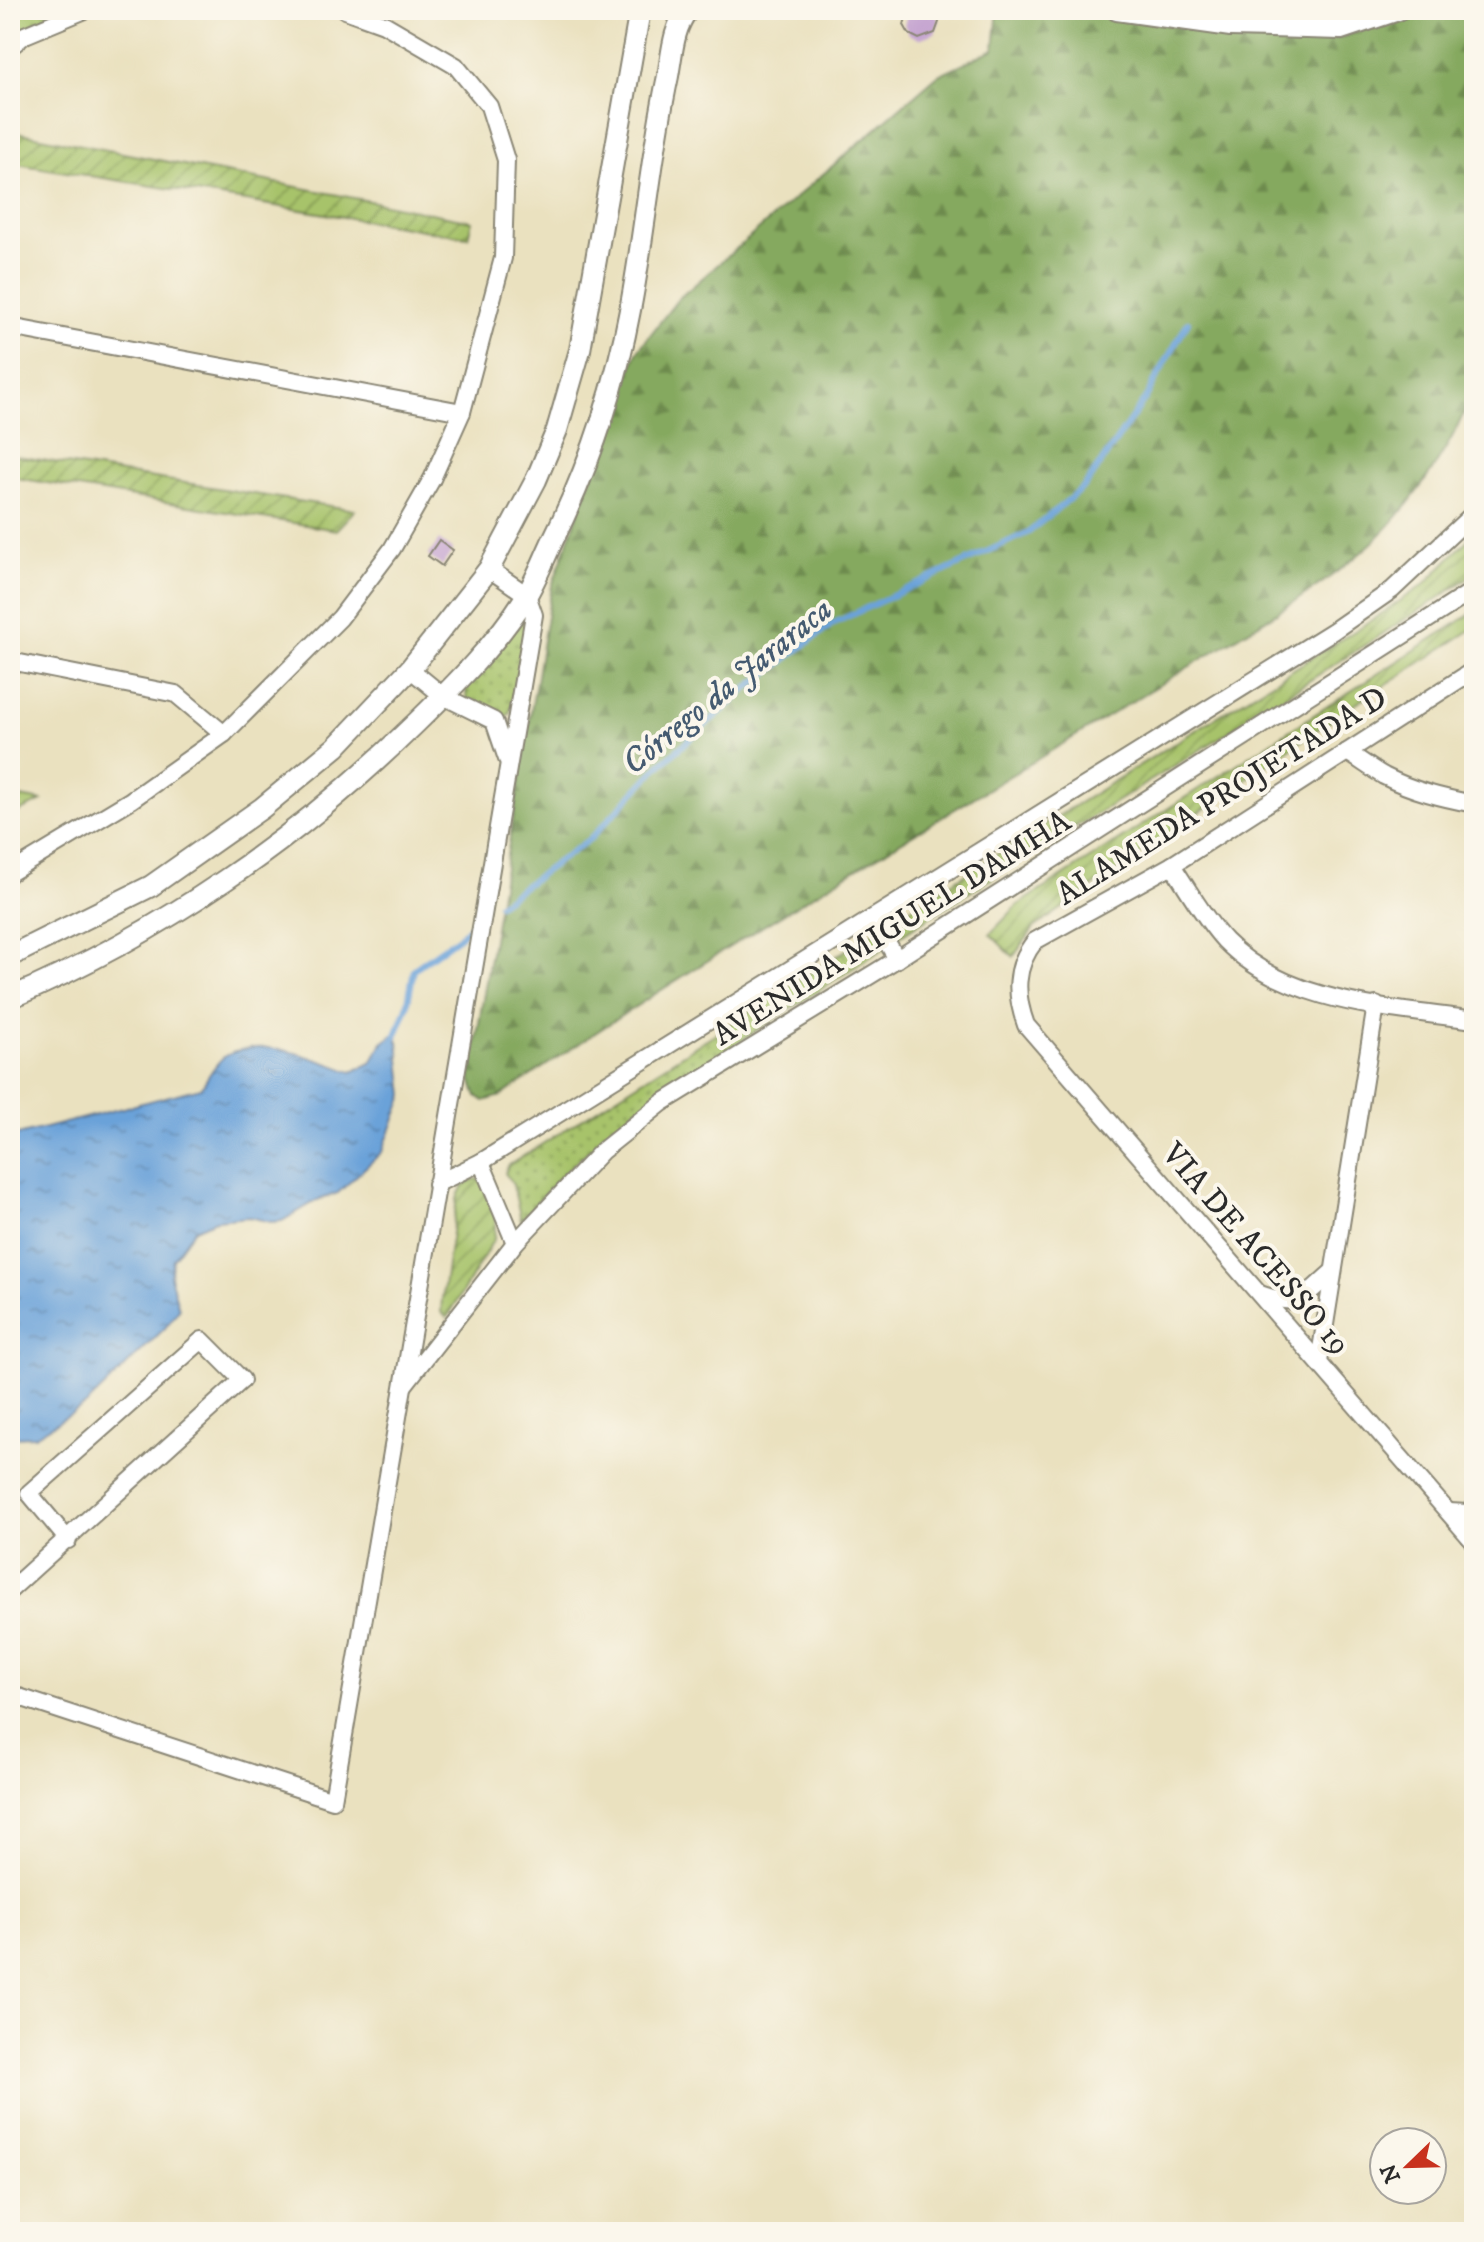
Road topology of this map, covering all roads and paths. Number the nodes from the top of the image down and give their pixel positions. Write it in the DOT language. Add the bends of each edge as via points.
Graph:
graph roads {
  1 [pos="85,10"];
  2 [pos="345,10"];
  3 [pos="640,10"];
  4 [pos="688,10"];
  5 [pos="1117,10"];
  6 [pos="1398,10"];
  7 [pos="386,17"];
  8 [pos="10,47"];
  9 [pos="10,327"];
  10 [pos="462,412"];
  11 [pos="1474,513"];
  12 [pos="489,569"];
  13 [pos="1474,590"];
  14 [pos="527,595"];
  15 [pos="10,661"];
  16 [pos="410,669"];
  17 [pos="1474,670"];
  18 [pos="443,696"];
  19 [pos="224,734"];
  20 [pos="1347,752"];
  21 [pos="507,761"];
  22 [pos="1474,804"];
  23 [pos="1172,865"];
  24 [pos="10,873"];
  25 [pos="873,918"];
  26 [pos="10,956"];
  27 [pos="897,959"];
  28 [pos="1017,983"];
  29 [pos="10,998"];
  30 [pos="1376,1005"];
  31 [pos="1474,1020"];
  32 [pos="481,1162"];
  33 [pos="436,1184"];
  34 [pos="515,1243"];
  35 [pos="1331,1273"];
  36 [pos="1260,1294"];
  37 [pos="1319,1362"];
  38 [pos="403,1387"];
  39 [pos="1474,1508"];
  40 [pos="1449,1512"];
  41 [pos="68,1540"];
  42 [pos="1474,1542"];
  43 [pos="10,1590"];
  44 [pos="10,1694"];
  1 -- 8 [label="street" via="25,35"];
  2 -- 7 [label="street"];
  3 -- 12 [label="street" via="580,350 557,430"];
  4 -- 14 [label="street" via="677,32 665,89 630,311 610,395 587,467"];
  5 -- 6 [label="street" via="1231,26 1341,29"];
  7 -- 10 [label="street" via="456,66 489,106 506,160 503,258"];
  9 -- 10 [label="street"];
  10 -- 19 [label="street" via="392,549 340,618"];
  11 -- 25 [label="street, AVENIDA MIGUEL DAMHA" via="1392,590 1333,631"];
  12 -- 14 [label="street"];
  12 -- 16 [label="street"];
  13 -- 27 [label="street, AVENIDA MIGUEL DAMHA"];
  14 -- 18 [label="street"];
  14 -- 21 [label="street" via="534,615"];
  15 -- 19 [label="street" via="176,694"];
  16 -- 18 [label="street"];
  16 -- 26 [label="street" via="336,747 250,816 151,886"];
  17 -- 20 [label="street, ALAMEDA PROJETADA D"];
  18 -- 21 [label="street" via="494,721"];
  18 -- 29 [label="street" via="367,771 193,902"];
  19 -- 24 [label="street" via="131,800"];
  20 -- 22 [label="street" via="1408,786"];
  20 -- 23 [label="street, ALAMEDA PROJETADA D"];
  21 -- 33 [label="street"];
  23 -- 28 [label="street, ALAMEDA PROJETADA D" via="1035,941"];
  23 -- 30 [label="street" via="1224,940 1252,963 1304,990"];
  25 -- 27 [label="street"];
  25 -- 32 [label="street, AVENIDA MIGUEL DAMHA"];
  27 -- 34 [label="street, AVENIDA MIGUEL DAMHA" via="662,1103 602,1151"];
  28 -- 36 [label="street, VIA DE ACESSO 19" via="1026,1025"];
  30 -- 31 [label="street"];
  30 -- 35 [label="street"];
  32 -- 33 [label="street, AVENIDA MIGUEL DAMHA"];
  32 -- 34 [label="street"];
  33 -- 38 [label="street"];
  34 -- 38 [label="street, AVENIDA MIGUEL DAMHA"];
  35 -- 36 [label="street" via="1303,1297 1285,1302"];
  35 -- 37 [label="street"];
  36 -- 37 [label="street, VIA DE ACESSO 19"];
  37 -- 40 [label="street, VIA DE ACESSO 19"];
  38 -- 44 [label="street" via="333,1800"];
  39 -- 40 [label="street"];
  40 -- 42 [label="street, VIA DE ACESSO 19"];
  41 -- 41 [label="street" via="29,1493 202,1340 242,1380"];
  41 -- 43 [label="street"];
}
